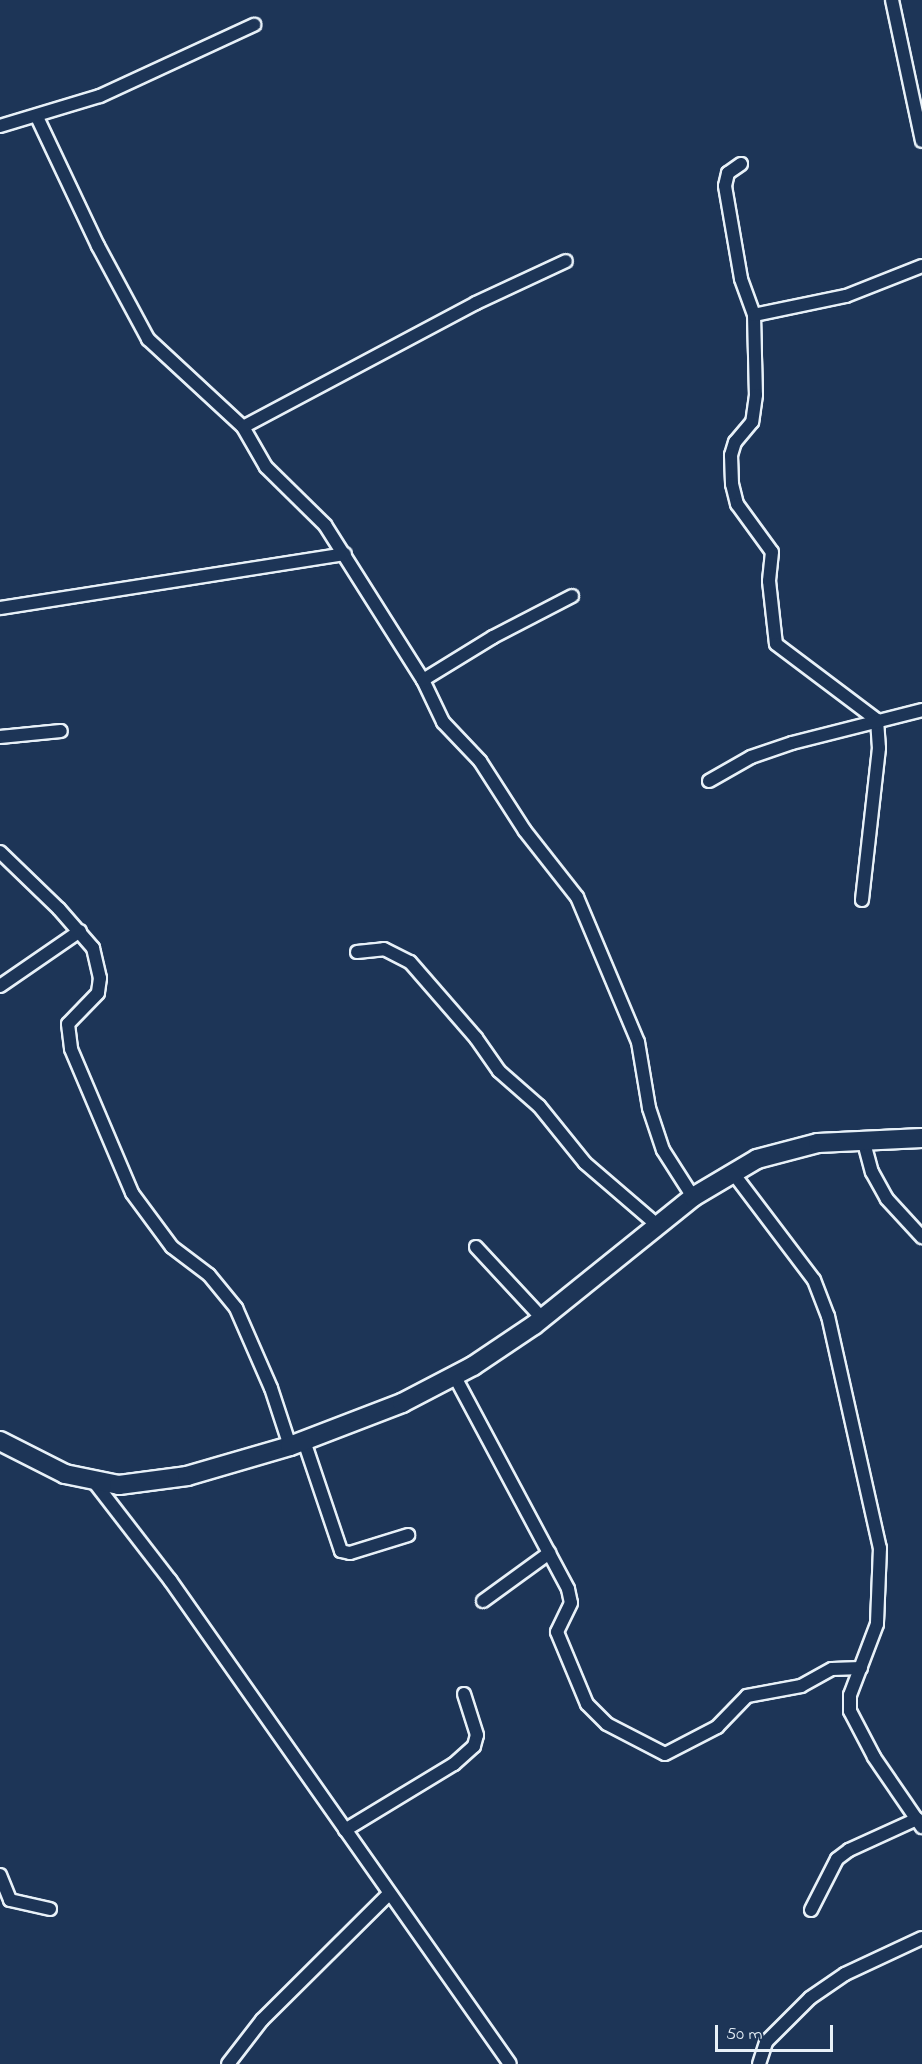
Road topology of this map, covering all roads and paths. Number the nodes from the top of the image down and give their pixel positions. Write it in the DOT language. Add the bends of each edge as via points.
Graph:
graph roads {
  1 [pos="892,0"];
  2 [pos="254,25"];
  3 [pos="37,117"];
  4 [pos="0,126"];
  5 [pos="922,141"];
  6 [pos="741,164"];
  7 [pos="566,261"];
  8 [pos="922,266"];
  9 [pos="754,315"];
  10 [pos="243,427"];
  11 [pos="345,554"];
  12 [pos="572,596"];
  13 [pos="0,608"];
  14 [pos="423,680"];
  15 [pos="922,710"];
  16 [pos="877,720"];
  17 [pos="60,731"];
  18 [pos="0,737"];
  19 [pos="710,780"];
  20 [pos="0,852"];
  21 [pos="862,900"];
  22 [pos="80,931"];
  23 [pos="357,952"];
  24 [pos="0,986"];
  25 [pos="922,1138"];
  26 [pos="862,1139"];
  27 [pos="734,1173"];
  28 [pos="693,1197"];
  29 [pos="656,1224"];
  30 [pos="922,1237"];
  31 [pos="476,1247"];
  32 [pos="542,1318"];
  33 [pos="455,1377"];
  34 [pos="0,1441"];
  35 [pos="297,1443"];
  36 [pos="95,1483"];
  37 [pos="408,1535"];
  38 [pos="549,1553"];
  39 [pos="483,1601"];
  40 [pos="861,1668"];
  41 [pos="464,1694"];
  42 [pos="919,1823"];
  43 [pos="345,1830"];
  44 [pos="0,1875"];
  45 [pos="389,1894"];
  46 [pos="50,1909"];
  47 [pos="811,1910"];
  48 [pos="922,1938"];
  49 [pos="228,2064"];
  50 [pos="510,2064"];
  51 [pos="759,2064"];
  1 -- 5 [label="street"];
  2 -- 3 [label="street" via="138,80"];
  3 -- 4 [label="street"];
  3 -- 10 [label="street" via="148,339"];
  6 -- 9 [label="street" via="728,173 727,213 741,279"];
  7 -- 10 [label="street" via="476,303"];
  8 -- 9 [label="street" via="846,296"];
  9 -- 16 [label="street" via="755,412 752,422 735,442 732,484 737,504 772,552 769,581 776,644"];
  10 -- 11 [label="street" via="266,467 325,525"];
  11 -- 13 [label="street"];
  11 -- 14 [label="street"];
  12 -- 14 [label="street" via="493,637"];
  14 -- 28 [label="street" via="442,722 480,761 525,831 583,908 638,1042 649,1108 663,1150"];
  15 -- 16 [label="street"];
  16 -- 19 [label="street" via="751,757"];
  16 -- 21 [label="street" via="879,748"];
  17 -- 18 [label="street"];
  20 -- 22 [label="street"];
  22 -- 24 [label="street"];
  22 -- 35 [label="street" via="93,948 100,978 98,993 68,1024 70,1049 132,1192 172,1247 209,1275 236,1308"];
  23 -- 29 [label="street" via="384,949 410,962 500,1071 539,1106 585,1163"];
  25 -- 26 [label="street"];
  26 -- 27 [label="street" via="788,1150 757,1159"];
  26 -- 30 [label="street" via="886,1199"];
  27 -- 28 [label="street"];
  27 -- 40 [label="street" via="814,1280 847,1388 880,1548 877,1624"];
  28 -- 29 [label="street"];
  29 -- 32 [label="street"];
  31 -- 32 [label="street"];
  32 -- 33 [label="street"];
  33 -- 35 [label="street" via="402,1403"];
  33 -- 38 [label="street"];
  34 -- 36 [label="street" via="65,1474"];
  35 -- 36 [label="street" via="187,1476 119,1485"];
  35 -- 37 [label="street" via="341,1551 350,1553"];
  36 -- 43 [label="street" via="170,1580"];
  38 -- 39 [label="street"];
  38 -- 40 [label="street" via="571,1598 557,1632 587,1704 607,1724 656,1753 665,1754 717,1727 747,1696 801,1686 832,1670"];
  40 -- 42 [label="street" via="850,1695 853,1722"];
  41 -- 43 [label="street" via="477,1735 474,1746 434,1776"];
  42 -- 47 [label="street" via="849,1850 837,1859"];
  43 -- 45 [label="street"];
  44 -- 46 [label="street" via="10,1900"];
  45 -- 49 [label="street" via="262,2020"];
  45 -- 50 [label="street"];
  48 -- 51 [label="street" via="845,1974 810,1998 766,2042"];
}
